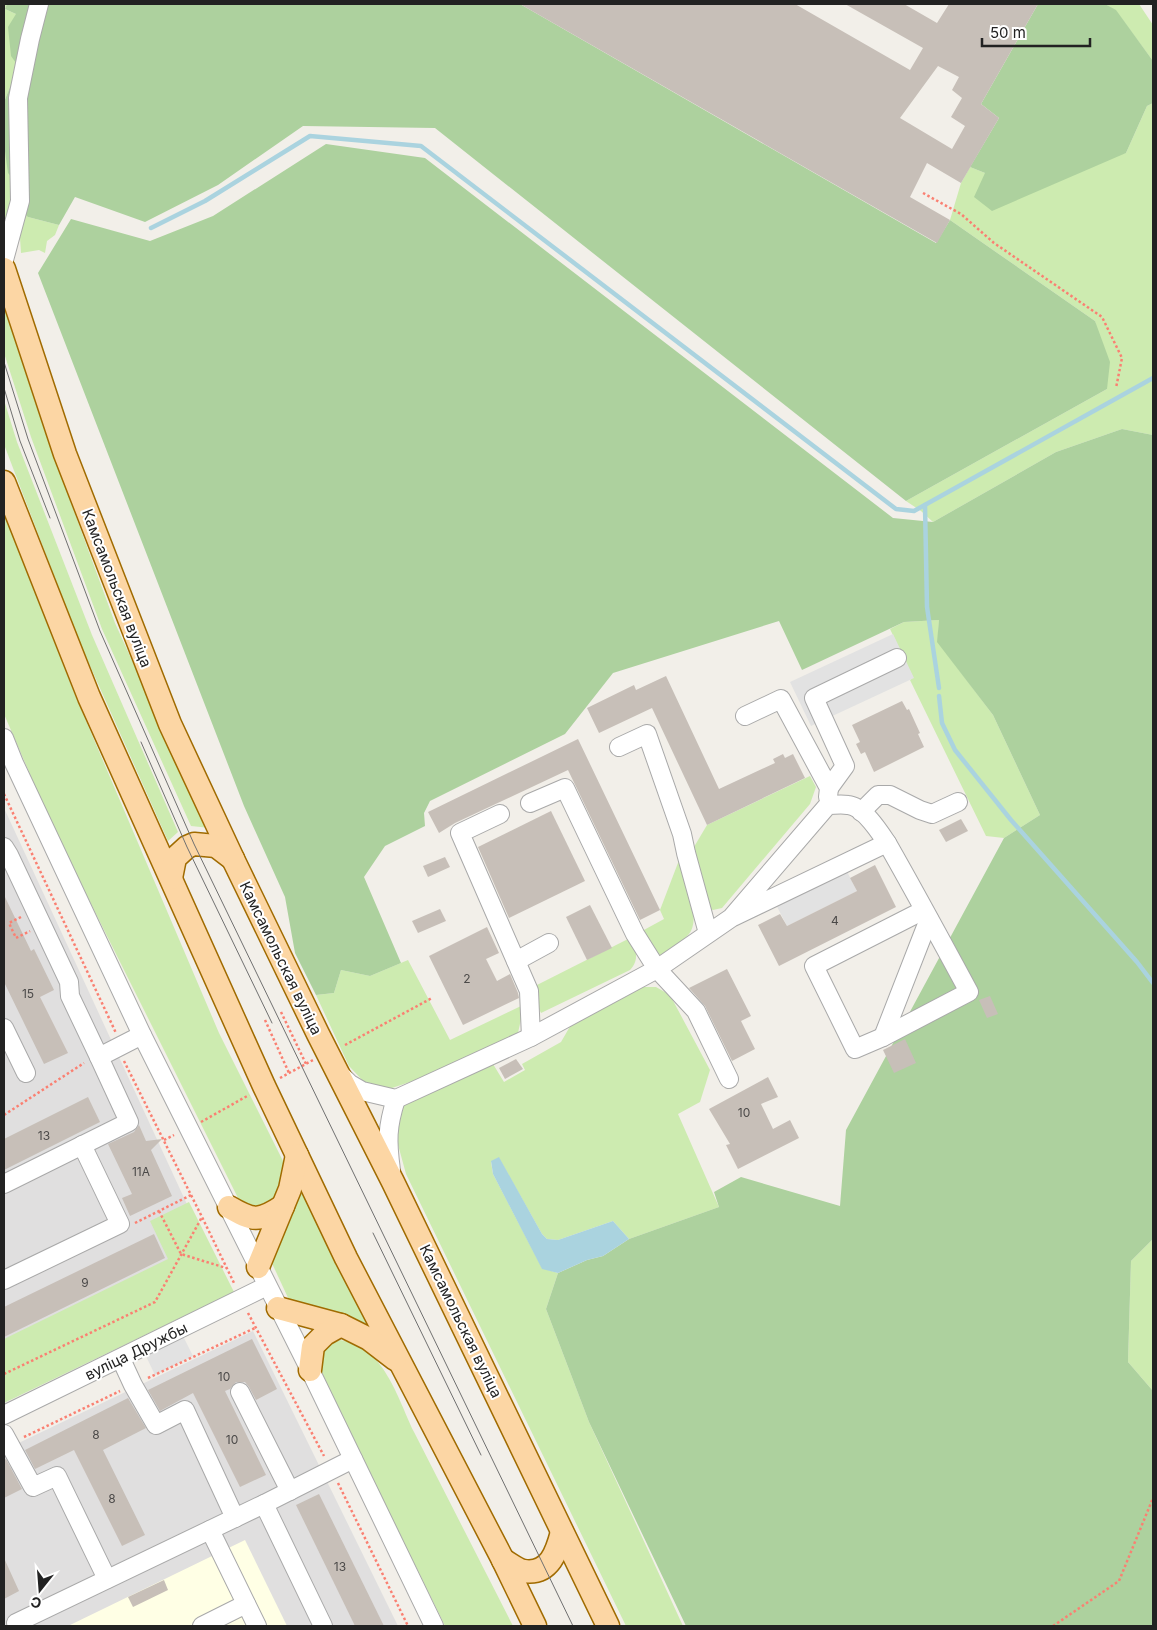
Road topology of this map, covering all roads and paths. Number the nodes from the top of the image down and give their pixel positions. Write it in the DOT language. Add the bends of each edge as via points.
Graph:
graph roads {
  1 [pos="39,4"];
  2 [pos="923,193"];
  3 [pos="4,260"];
  4 [pos="4,269"];
  5 [pos="1116,388"];
  6 [pos="4,482"];
  7 [pos="897,658"];
  8 [pos="745,716"];
  9 [pos="4,738"];
  10 [pos="619,747"];
  11 [pos="9,765"];
  12 [pos="4,794"];
  13 [pos="828,796"];
  14 [pos="958,802"];
  15 [pos="530,803"];
  16 [pos="861,812"];
  17 [pos="500,814"];
  18 [pos="887,843"];
  19 [pos="4,847"];
  20 [pos="233,860"];
  21 [pos="171,878"];
  22 [pos="927,914"];
  23 [pos="730,918"];
  24 [pos="16,919"];
  25 [pos="708,933"];
  26 [pos="24,934"];
  27 [pos="549,943"];
  28 [pos="516,961"];
  29 [pos="656,969"];
  30 [pos="432,998"];
  31 [pos="281,1012"];
  32 [pos="265,1020"];
  33 [pos="4,1028"];
  34 [pos="142,1035"];
  35 [pos="531,1037"];
  36 [pos="882,1037"];
  37 [pos="118,1047"];
  38 [pos="99,1056"];
  39 [pos="333,1063"];
  40 [pos="306,1064"];
  41 [pos="26,1073"];
  42 [pos="289,1073"];
  43 [pos="729,1079"];
  44 [pos="264,1086"];
  45 [pos="396,1099"];
  46 [pos="4,1115"];
  47 [pos="190,1128"];
  48 [pos="164,1140"];
  49 [pos="82,1145"];
  50 [pos="297,1155"];
  51 [pos="393,1182"];
  52 [pos="4,1184"];
  53 [pos="191,1195"];
  54 [pos="283,1206"];
  55 [pos="229,1207"];
  56 [pos="159,1211"];
  57 [pos="202,1216"];
  58 [pos="120,1224"];
  59 [pos="181,1254"];
  60 [pos="226,1268"];
  61 [pos="263,1277"];
  62 [pos="4,1280"];
  63 [pos="241,1299"];
  64 [pos="278,1308"];
  65 [pos="341,1325"];
  66 [pos="255,1328"];
  67 [pos="121,1358"];
  68 [pos="401,1364"];
  69 [pos="310,1370"];
  70 [pos="4,1374"];
  71 [pos="240,1392"];
  72 [pos="4,1415"];
  73 [pos="4,1434"];
  74 [pos="353,1459"];
  75 [pos="290,1491"];
  76 [pos="1153,1498"];
  77 [pos="264,1504"];
  78 [pos="235,1518"];
  79 [pos="210,1530"];
  80 [pos="562,1532"];
  81 [pos="503,1560"];
  82 [pos="107,1579"];
  83 [pos="246,1604"];
  84 [pos="18,1626"];
  85 [pos="202,1626"];
  86 [pos="257,1626"];
  87 [pos="323,1626"];
  88 [pos="434,1626"];
  89 [pos="535,1626"];
  90 [pos="608,1626"];
  91 [pos="1053,1626"];
  1 -- 3 [label="street" via="18,98 20,201"];
  2 -- 5 [label="path" via="961,214 994,243 1102,317 1122,358"];
  4 -- 20 [label="main road, Камсамольская вуліца" via="65,454 170,724"];
  6 -- 21 [label="main road" via="90,697"];
  7 -- 13 [label="street" via="814,698 845,766"];
  8 -- 13 [label="street" via="781,699"];
  9 -- 11 [label="street"];
  10 -- 25 [label="street" via="647,734 682,834"];
  11 -- 34 [label="street"];
  12 -- 37 [label="path" via="117,1034"];
  13 -- 16 [label="street"];
  13 -- 23 [label="street"];
  14 -- 16 [label="street" via="932,814 890,795 878,795"];
  15 -- 29 [label="street" via="566,788 635,934"];
  16 -- 18 [label="street"];
  17 -- 28 [label="street" via="460,833"];
  18 -- 22 [label="street"];
  18 -- 23 [label="street"];
  19 -- 38 [label="street" via="70,982 70,996"];
  20 -- 21 [label="main road" via="216,846 194,844 175,858"];
  20 -- 39 [label="main road, Камсамольская вуліца"];
  21 -- 44 [label="main road"];
  22 -- 36 [label="street"];
  22 -- 36 [label="street" via="969,992"];
  22 -- 36 [label="street" via="814,966 855,1049"];
  23 -- 25 [label="street"];
  24 -- 26 [label="path" via="9,923 16,938"];
  25 -- 29 [label="street"];
  27 -- 28 [label="street"];
  28 -- 35 [label="street" via="529,991"];
  29 -- 35 [label="street"];
  29 -- 43 [label="street" via="696,1011"];
  30 -- 39 [label="path"];
  31 -- 40 [label="path"];
  32 -- 42 [label="path"];
  33 -- 41 [label="street"];
  34 -- 37 [label="street"];
  34 -- 47 [label="street"];
  35 -- 45 [label="street"];
  37 -- 38 [label="street"];
  37 -- 48 [label="path"];
  38 -- 46 [label="path" via="81,1064"];
  38 -- 49 [label="street" via="129,1122"];
  39 -- 40 [label="path"];
  39 -- 45 [label="street" via="350,1084"];
  39 -- 51 [label="main road, Камсамольская вуліца"];
  40 -- 42 [label="path"];
  42 -- 44 [label="path"];
  44 -- 47 [label="path"];
  44 -- 50 [label="main road"];
  45 -- 51 [label="street" via="388,1130"];
  47 -- 48 [label="path"];
  47 -- 55 [label="street"];
  48 -- 53 [label="path"];
  49 -- 52 [label="street"];
  49 -- 58 [label="street"];
  50 -- 54 [label="main road"];
  50 -- 68 [label="main road"];
  51 -- 80 [label="main road, Камсамольская вуліца"];
  53 -- 56 [label="path"];
  53 -- 57 [label="path"];
  54 -- 55 [label="main road" via="267,1217 248,1218"];
  54 -- 61 [label="main road"];
  55 -- 61 [label="street"];
  56 -- 58 [label="path" via="128,1227"];
  56 -- 59 [label="path"];
  57 -- 59 [label="path"];
  57 -- 60 [label="path"];
  58 -- 62 [label="street"];
  59 -- 60 [label="path"];
  59 -- 70 [label="path" via="155,1302"];
  60 -- 63 [label="path"];
  61 -- 63 [label="street, вуліца Дружбы"];
  61 -- 64 [label="street"];
  63 -- 66 [label="path"];
  63 -- 67 [label="street, вуліца Дружбы"];
  64 -- 65 [label="main road"];
  64 -- 69 [label="street"];
  65 -- 68 [label="main road" via="369,1339"];
  65 -- 69 [label="main road" via="313,1346"];
  67 -- 72 [label="street, вуліца Дружбы"];
  67 -- 78 [label="street" via="156,1425 185,1410"];
  68 -- 81 [label="main road"];
  69 -- 74 [label="street"];
  71 -- 75 [label="street"];
  73 -- 82 [label="street" via="33,1487 57,1476"];
  74 -- 75 [label="street"];
  74 -- 88 [label="street"];
  75 -- 77 [label="street"];
  76 -- 91 [label="path" via="1119,1581"];
  77 -- 78 [label="street"];
  77 -- 87 [label="street"];
  78 -- 79 [label="street"];
  79 -- 82 [label="street"];
  79 -- 83 [label="street"];
  80 -- 81 [label="main road" via="555,1555 544,1568 523,1571"];
  80 -- 90 [label="main road, Камсамольская вуліца"];
  81 -- 89 [label="main road"];
  82 -- 84 [label="street" via="16,1623"];
  83 -- 85 [label="street"];
  83 -- 86 [label="street"];
}
